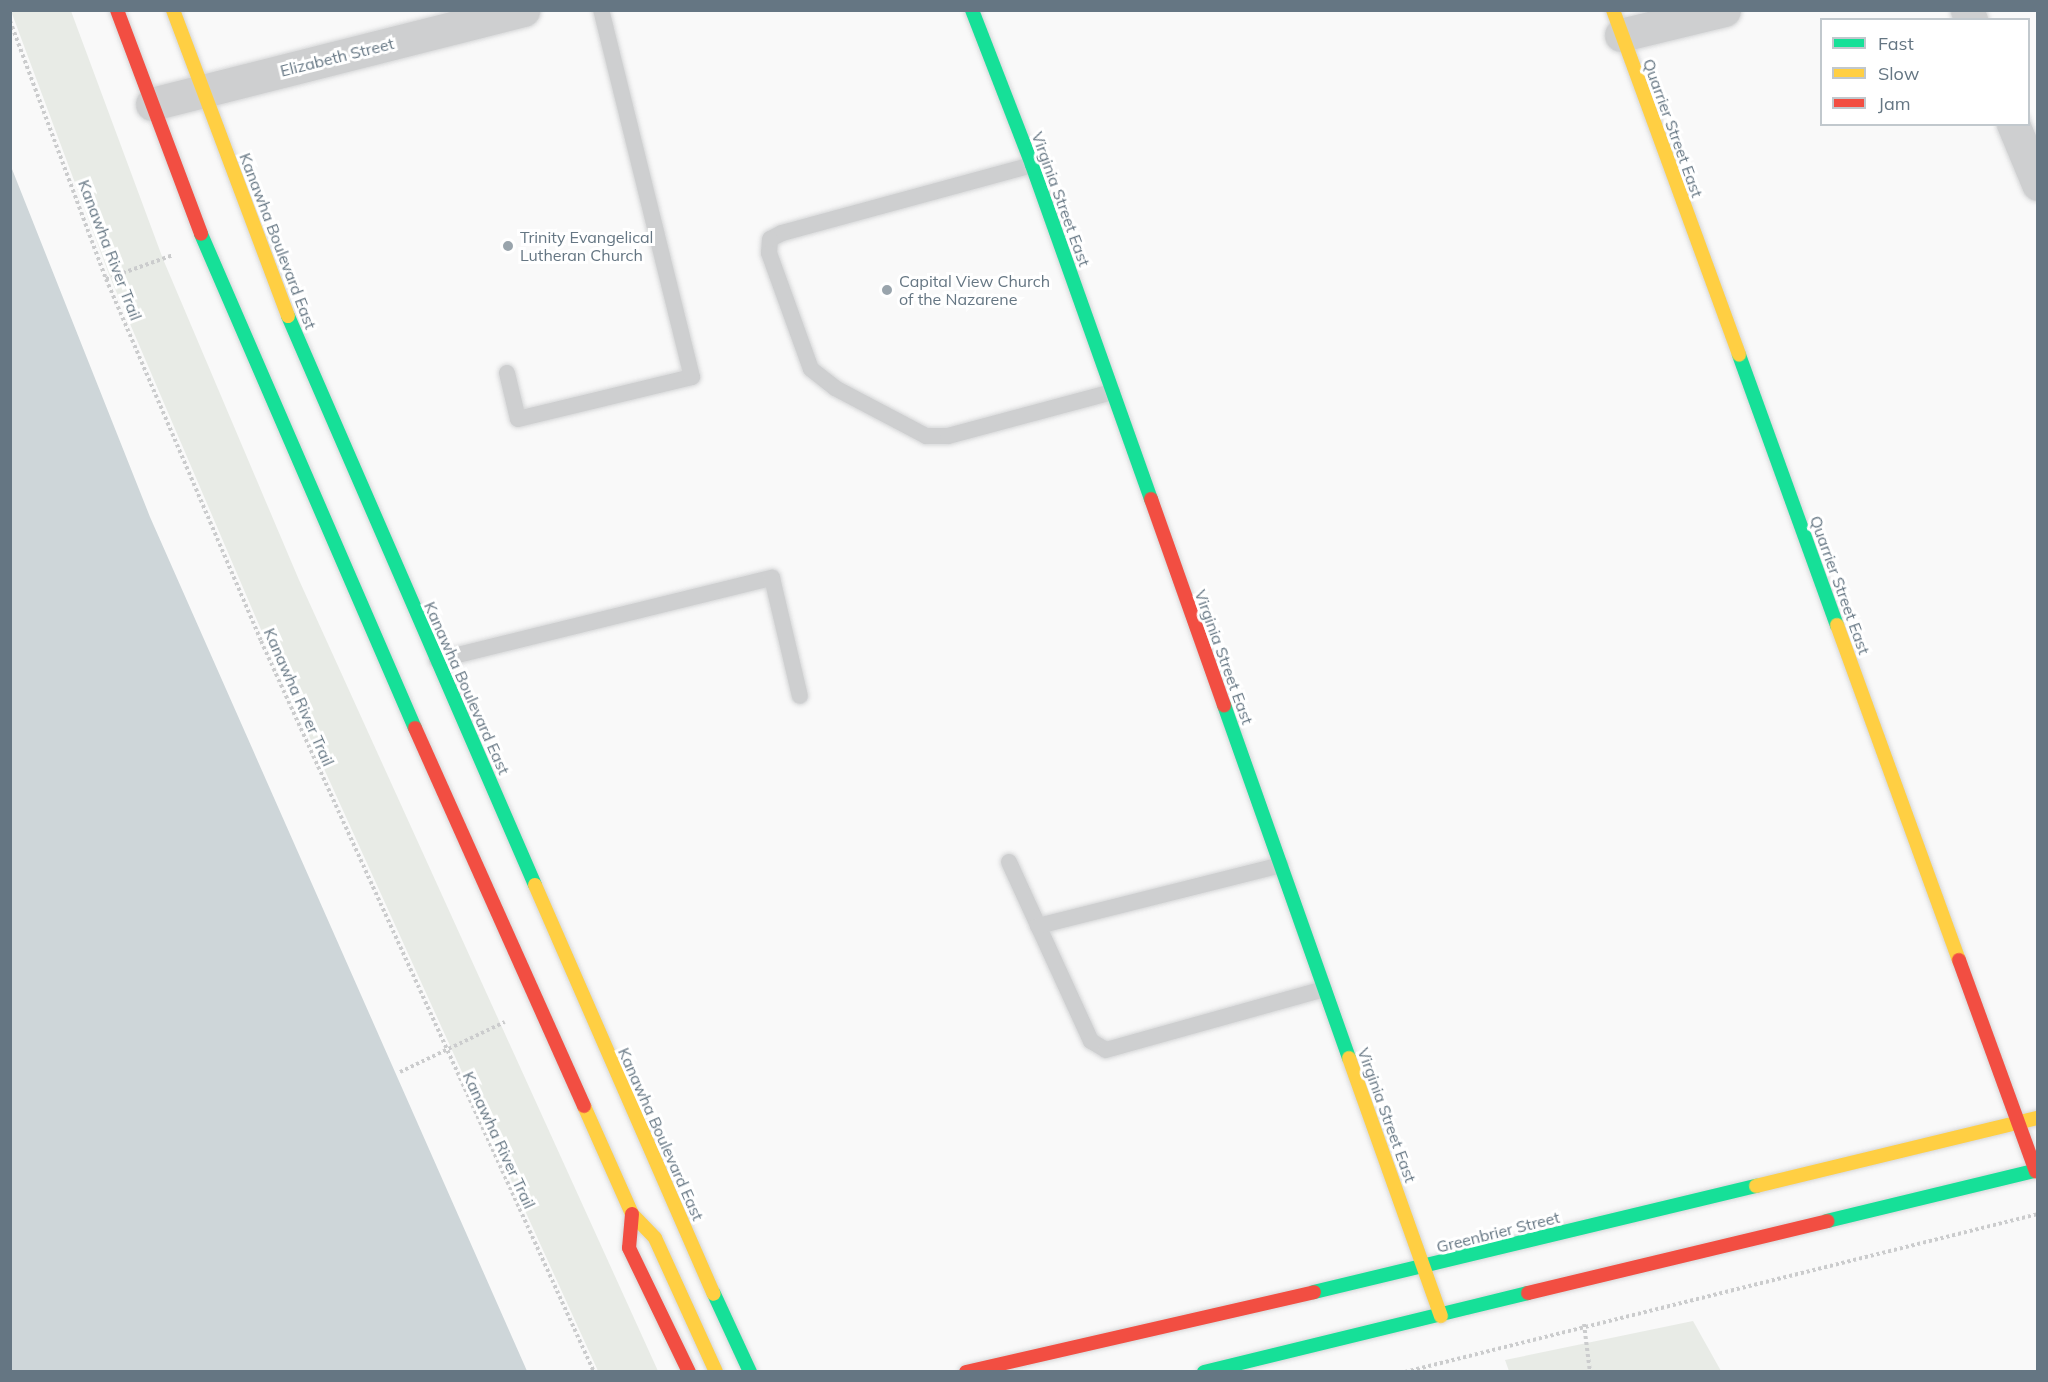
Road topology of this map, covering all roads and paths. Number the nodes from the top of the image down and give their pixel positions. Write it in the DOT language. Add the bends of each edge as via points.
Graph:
graph roads {
  1 [pos="117,10"];
  2 [pos="173,10"];
  3 [pos="601,10"];
  4 [pos="972,10"];
  5 [pos="1724,10"];
  6 [pos="512,12"];
  7 [pos="10,21"];
  8 [pos="1617,23"];
  9 [pos="202,92"];
  10 [pos="152,104"];
  11 [pos="2014,126"];
  12 [pos="1032,165"];
  13 [pos="2037,184"];
  14 [pos="173,255"];
  15 [pos="106,279"];
  16 [pos="507,373"];
  17 [pos="1112,392"];
  18 [pos="437,660"];
  19 [pos="800,696"];
  20 [pos="1009,861"];
  21 [pos="1280,865"];
  22 [pos="1038,926"];
  23 [pos="1324,989"];
  24 [pos="505,1022"];
  25 [pos="445,1051"];
  26 [pos="400,1072"];
  27 [pos="2037,1118"];
  28 [pos="2019,1123"];
  29 [pos="2037,1171"];
  30 [pos="632,1214"];
  31 [pos="2037,1214"];
  32 [pos="1423,1267"];
  33 [pos="1441,1316"];
  34 [pos="1584,1324"];
  35 [pos="594,1371"];
  36 [pos="689,1371"];
  37 [pos="716,1371"];
  38 [pos="750,1371"];
  39 [pos="966,1371"];
  40 [pos="1204,1371"];
  41 [pos="1405,1371"];
  42 [pos="1590,1371"];
  1 -- 10 [label="main road"];
  2 -- 9 [label="main road, Kanawha Boulevard East"];
  3 -- 16 [label="lane" via="692,377 518,419"];
  4 -- 12 [label="main road, Virginia Street East"];
  5 -- 8 [label="street"];
  6 -- 9 [label="street, Elizabeth Street"];
  7 -- 15 [label="path, Kanawha River Trail"];
  8 -- 28 [label="main road, Quarrier Street East"];
  9 -- 10 [label="street, Elizabeth Street"];
  9 -- 18 [label="main road, Kanawha Boulevard East" via="271,276"];
  10 -- 30 [label="main road" via="225,294"];
  11 -- 13 [label="street"];
  12 -- 17 [label="main road, Virginia Street East"];
  12 -- 17 [label="lane" via="782,232 770,239 769,254 811,369 835,388 926,436 948,436"];
  14 -- 15 [label="path"];
  15 -- 25 [label="path, Kanawha River Trail" via="261,641"];
  17 -- 21 [label="main road, Virginia Street East"];
  18 -- 19 [label="lane" via="772,578"];
  18 -- 38 [label="main road, Kanawha Boulevard East"];
  20 -- 22 [label="lane"];
  21 -- 22 [label="lane"];
  21 -- 23 [label="main road, Virginia Street East"];
  22 -- 23 [label="lane" via="1091,1041 1106,1050"];
  23 -- 32 [label="main road, Virginia Street East"];
  24 -- 25 [label="path"];
  25 -- 26 [label="path"];
  25 -- 35 [label="path, Kanawha River Trail"];
  27 -- 28 [label="main road, Greenbrier Street"];
  28 -- 29 [label="main road, Quarrier Street East"];
  28 -- 32 [label="main road, Greenbrier Street"];
  29 -- 33 [label="main road"];
  30 -- 36 [label="main road" via="629,1248"];
  30 -- 37 [label="main road" via="655,1238"];
  31 -- 34 [label="path"];
  32 -- 33 [label="main road, Virginia Street East"];
  32 -- 39 [label="main road, Greenbrier Street"];
  33 -- 40 [label="main road"];
  34 -- 41 [label="path"];
  34 -- 42 [label="path"];
}
